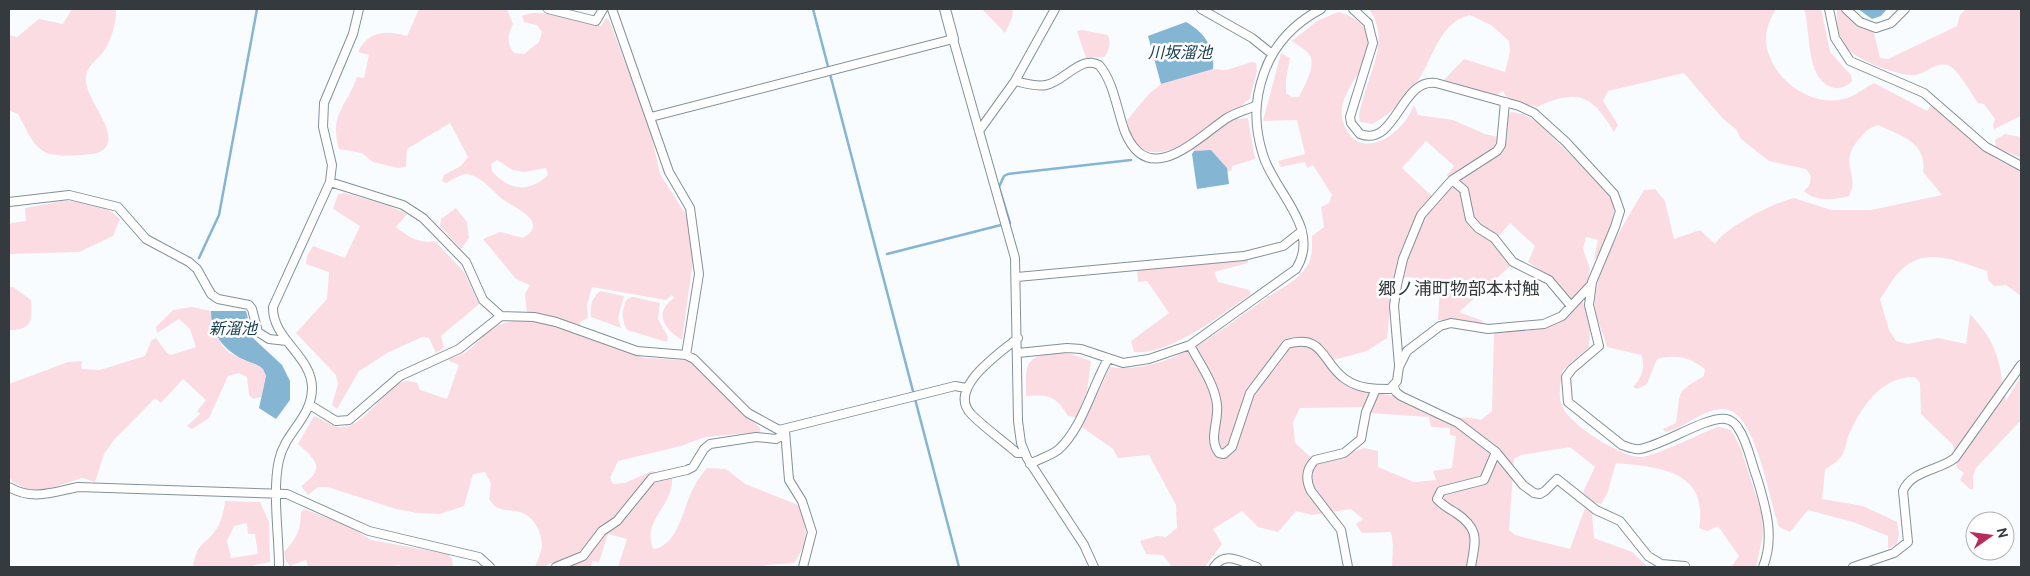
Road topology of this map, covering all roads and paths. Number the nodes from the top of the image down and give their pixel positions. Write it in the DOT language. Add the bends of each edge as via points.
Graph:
graph roads {
  1 [pos="359,9"];
  2 [pos="548,9"];
  3 [pos="603,9"];
  4 [pos="612,9"];
  5 [pos="945,9"];
  6 [pos="1055,9"];
  7 [pos="1201,9"];
  8 [pos="1321,9"];
  9 [pos="1353,9"];
  10 [pos="1829,9"];
  11 [pos="1846,9"];
  12 [pos="1905,9"];
  13 [pos="953,39"];
  14 [pos="1272,54"];
  15 [pos="1015,81"];
  16 [pos="1505,102"];
  17 [pos="1255,106"];
  18 [pos="651,117"];
  19 [pos="979,131"];
  20 [pos="2021,166"];
  21 [pos="1452,180"];
  22 [pos="330,182"];
  23 [pos="9,202"];
  24 [pos="1302,231"];
  25 [pos="1017,277"];
  26 [pos="1590,286"];
  27 [pos="1571,306"];
  28 [pos="501,316"];
  29 [pos="1018,338"];
  30 [pos="287,341"];
  31 [pos="1190,345"];
  32 [pos="1018,353"];
  33 [pos="686,356"];
  34 [pos="1108,359"];
  35 [pos="2021,365"];
  36 [pos="1399,367"];
  37 [pos="1394,387"];
  38 [pos="966,388"];
  39 [pos="1376,389"];
  40 [pos="310,405"];
  41 [pos="785,432"];
  42 [pos="1024,452"];
  43 [pos="1496,452"];
  44 [pos="1030,464"];
  45 [pos="9,487"];
  46 [pos="277,494"];
  47 [pos="1684,566"];
  48 [pos="279,567"];
  49 [pos="490,567"];
  50 [pos="556,567"];
  51 [pos="803,567"];
  52 [pos="1094,567"];
  53 [pos="1214,567"];
  54 [pos="1257,567"];
  55 [pos="1348,567"];
  56 [pos="1471,567"];
  57 [pos="1763,567"];
  58 [pos="1853,567"];
  1 -- 22 [label="street" via="353,34 324,103 323,127 332,165"];
  2 -- 3 [label="street" via="596,21"];
  4 -- 18 [label="street"];
  5 -- 13 [label="street"];
  6 -- 15 [label="street"];
  7 -- 14 [label="street" via="1252,38"];
  8 -- 14 [label="street" via="1291,31"];
  9 -- 16 [label="street" via="1368,23 1373,43 1350,117 1360,134 1372,136 1385,129 1418,86 1430,82"];
  10 -- 20 [label="street" via="1835,38 1850,61 1924,93 1986,147"];
  11 -- 12 [label="street" via="1860,22 1876,28 1891,23"];
  13 -- 18 [label="street"];
  13 -- 19 [label="street"];
  14 -- 17 [label="street"];
  15 -- 17 [label="street" via="1045,86 1061,80 1080,65 1099,65 1131,144 1141,154 1155,159 1175,154 1228,118"];
  15 -- 19 [label="street"];
  16 -- 21 [label="street" via="1501,146"];
  16 -- 26 [label="street" via="1534,112 1544,120 1618,200 1620,211 1615,227"];
  17 -- 24 [label="street" via="1263,157"];
  18 -- 33 [label="street" via="669,172 690,208 699,262"];
  19 -- 25 [label="street" via="1012,244"];
  21 -- 27 [label="street" via="1464,190 1470,219 1478,228 1494,238 1513,262 1549,280"];
  21 -- 36 [label="street" via="1421,215 1403,259 1394,306"];
  22 -- 28 [label="street" via="403,205 424,218 466,262 483,300"];
  22 -- 30 [label="street" via="272,307 277,327"];
  23 -- 30 [label="street" via="69,195 118,207 146,239 197,269 211,294 218,299 249,305 258,332 269,339"];
  24 -- 25 [label="street" via="1283,246 1244,256"];
  24 -- 31 [label="street" via="1304,249 1296,269"];
  25 -- 29 [label="street"];
  26 -- 27 [label="street"];
  26 -- 57 [label="street" via="1588,305 1599,346 1566,377 1568,402 1622,444 1640,449 1710,422 1726,419 1732,422 1739,429 1747,450 1769,520"];
  27 -- 36 [label="street" via="1562,316 1544,324 1488,329 1451,323 1440,326 1407,351"];
  28 -- 33 [label="street" via="534,317 556,322 636,352"];
  28 -- 40 [label="street" via="459,348 400,376 350,420 336,421"];
  29 -- 32 [label="street"];
  29 -- 38 [label="street"];
  30 -- 40 [label="street" via="311,380"];
  31 -- 34 [label="street" via="1135,362"];
  31 -- 39 [label="street" via="1211,384 1217,404 1213,439 1219,453 1224,454 1232,447 1250,392 1287,344 1316,344 1346,380"];
  32 -- 34 [label="street" via="1067,348 1081,349"];
  32 -- 42 [label="street" via="1018,421"];
  33 -- 41 [label="street" via="694,359 752,416"];
  34 -- 44 [label="street" via="1078,425 1057,450"];
  35 -- 58 [label="street" via="1955,458 1914,476 1906,483 1903,491 1908,542 1894,553"];
  36 -- 37 [label="street"];
  37 -- 39 [label="street"];
  37 -- 43 [label="street" via="1401,396 1458,423"];
  38 -- 41 [label="street" via="955,386"];
  38 -- 42 [label="street" via="964,400 970,414 1016,453"];
  39 -- 55 [label="street" via="1366,412 1361,438 1344,453 1315,460 1308,472 1311,491 1342,530"];
  40 -- 46 [label="street" via="281,453"];
  41 -- 50 [label="street" via="776,439 756,437 710,444 693,467 652,478 583,556"];
  41 -- 51 [label="street" via="789,480 802,501 812,532"];
  42 -- 44 [label="street"];
  43 -- 47 [label="street" via="1522,485 1534,493 1540,494 1557,480 1596,510 1620,521 1648,556 1661,564"];
  43 -- 56 [label="street" via="1484,480 1441,491 1437,499 1473,529 1476,539"];
  44 -- 52 [label="street" via="1084,545"];
  45 -- 46 [label="street" via="36,496 78,487"];
  46 -- 48 [label="street"];
  46 -- 49 [label="street" via="304,500 369,531 479,557"];
  53 -- 54 [label="street" via="1219,560 1228,557"];
}
